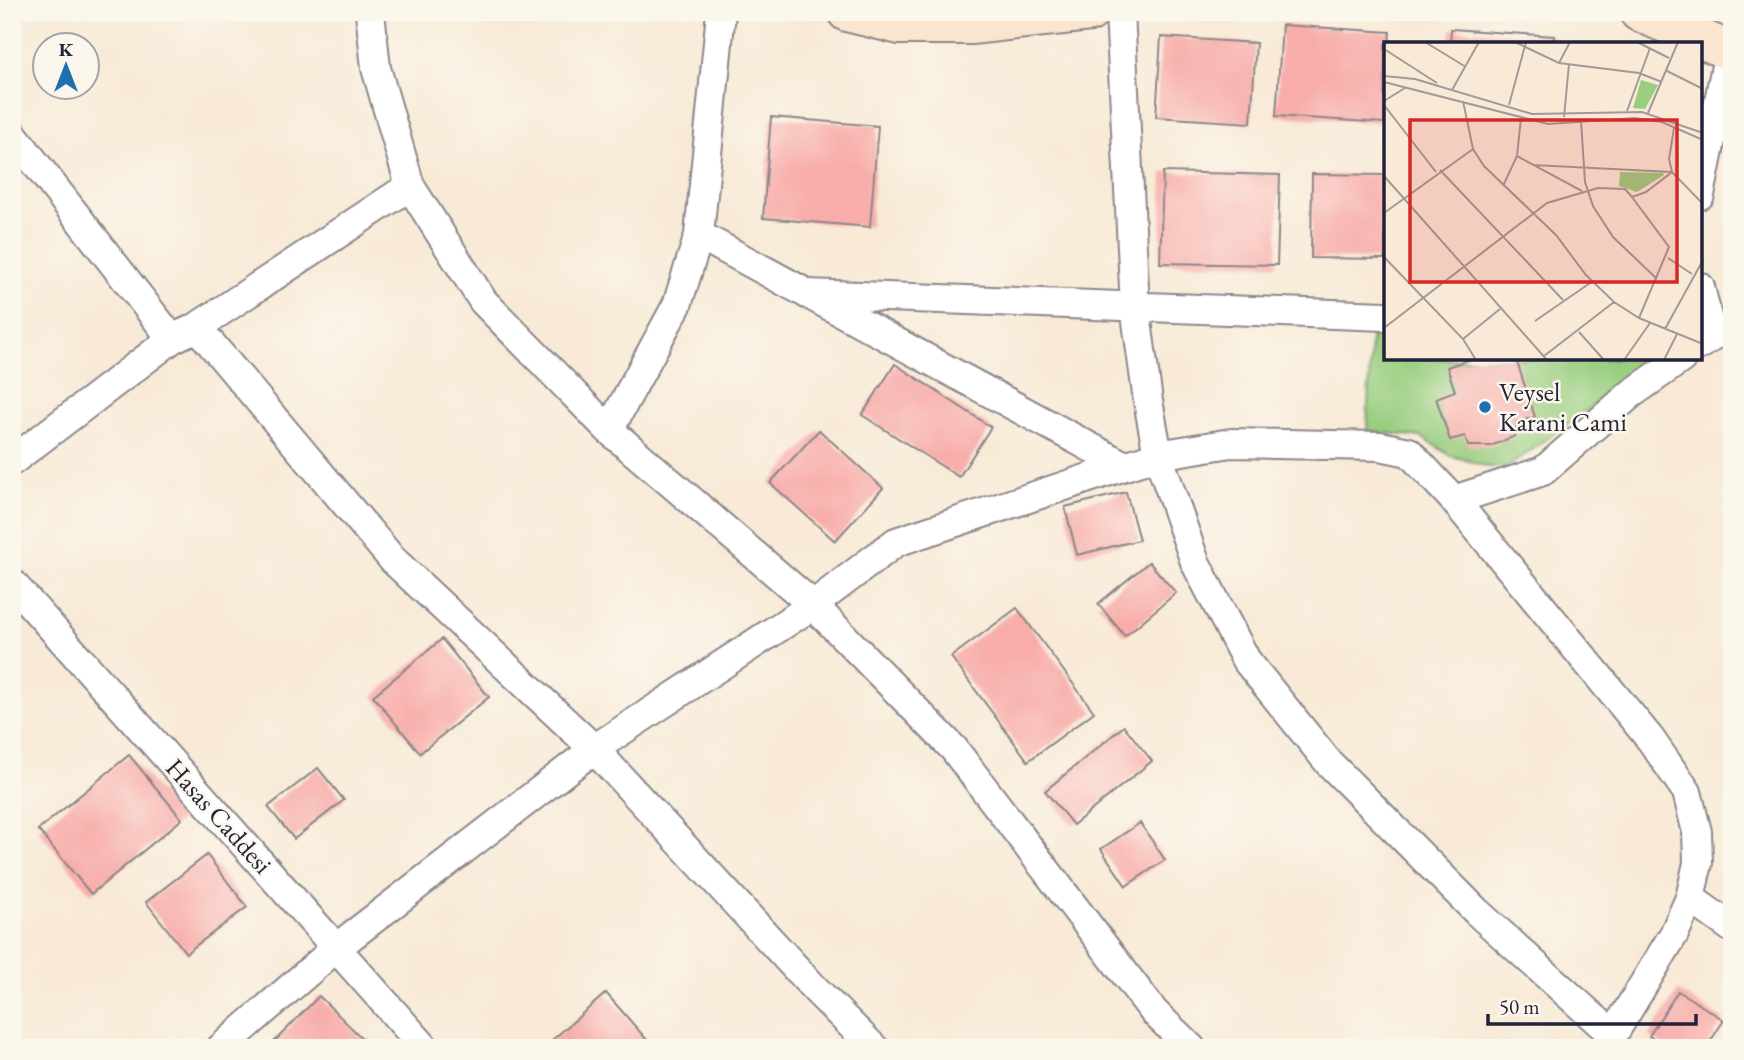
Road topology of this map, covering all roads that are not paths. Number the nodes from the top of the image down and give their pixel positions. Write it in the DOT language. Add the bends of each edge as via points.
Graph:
graph roads {
  1 [pos="370,12"];
  2 [pos="721,12"];
  3 [pos="847,12"];
  4 [pos="1090,12"];
  5 [pos="1120,12"];
  6 [pos="1639,12"];
  7 [pos="1730,52"];
  8 [pos="12,133"];
  9 [pos="1702,185"];
  10 [pos="410,186"];
  11 [pos="698,235"];
  12 [pos="807,294"];
  13 [pos="1702,297"];
  14 [pos="1135,307"];
  15 [pos="1384,316"];
  16 [pos="185,333"];
  17 [pos="1711,343"];
  18 [pos="1680,360"];
  19 [pos="609,430"];
  20 [pos="1158,456"];
  21 [pos="12,461"];
  22 [pos="1125,466"];
  23 [pos="1454,500"];
  24 [pos="12,583"];
  25 [pos="813,605"];
  26 [pos="594,748"];
  27 [pos="1690,898"];
  28 [pos="1732,928"];
  29 [pos="336,948"];
  30 [pos="1609,1041"];
  31 [pos="221,1048"];
  32 [pos="425,1048"];
  33 [pos="874,1048"];
  34 [pos="1191,1048"];
  1 -- 10 [label="street" via="376,68"];
  2 -- 11 [label="street"];
  3 -- 4 [label="main road" via="900,25 971,25"];
  5 -- 14 [label="street"];
  6 -- 7 [label="main road"];
  7 -- 9 [label="street"];
  8 -- 16 [label="street"];
  10 -- 16 [label="street"];
  10 -- 19 [label="street" via="483,300"];
  11 -- 12 [label="street"];
  11 -- 19 [label="street" via="677,305"];
  12 -- 14 [label="street"];
  12 -- 22 [label="street"];
  13 -- 17 [label="street"];
  14 -- 15 [label="street"];
  14 -- 20 [label="street"];
  16 -- 21 [label="street"];
  16 -- 26 [label="street" via="393,560"];
  18 -- 23 [label="street" via="1631,394 1543,471"];
  19 -- 25 [label="street"];
  20 -- 22 [label="street"];
  20 -- 23 [label="street" via="1231,443 1380,446 1409,452"];
  20 -- 30 [label="street" via="1195,562 1246,660 1329,763"];
  22 -- 25 [label="street" via="897,542"];
  23 -- 27 [label="street" via="1651,740 1687,792 1697,832 1698,863"];
  24 -- 29 [label="street, Hasas Caddesi"];
  25 -- 26 [label="street"];
  25 -- 34 [label="street" via="954,748 1154,1012"];
  26 -- 29 [label="street"];
  26 -- 33 [label="street"];
  27 -- 28 [label="street"];
  27 -- 30 [label="street" via="1674,934"];
  29 -- 31 [label="street"];
  29 -- 32 [label="street, Hasas Caddesi"];
}
